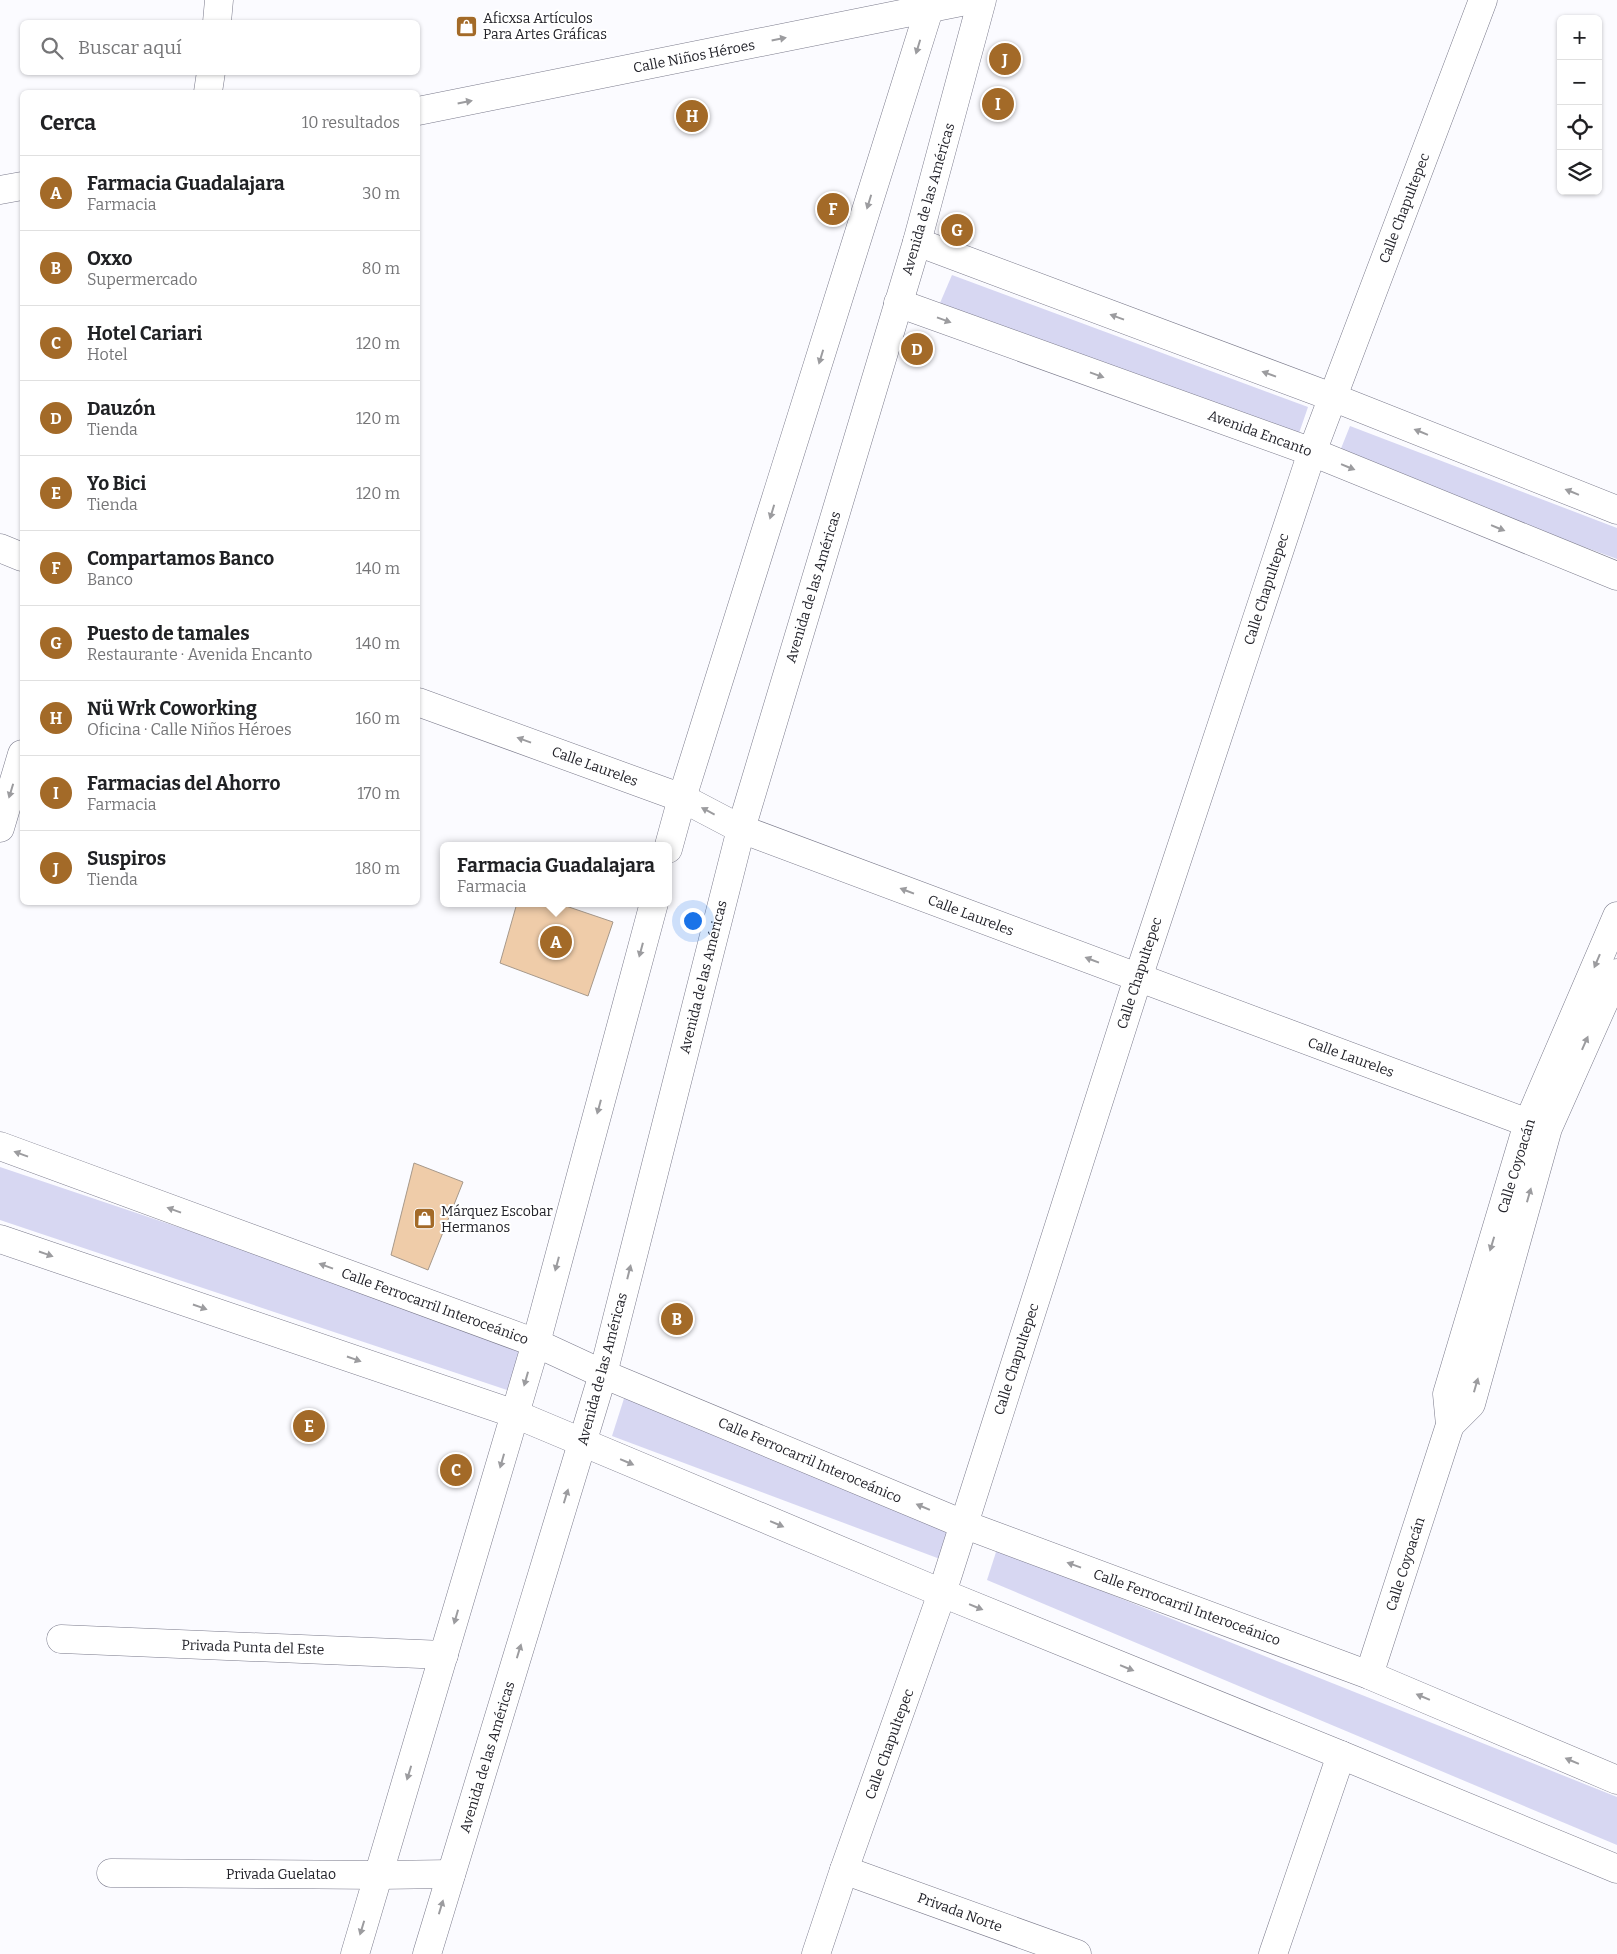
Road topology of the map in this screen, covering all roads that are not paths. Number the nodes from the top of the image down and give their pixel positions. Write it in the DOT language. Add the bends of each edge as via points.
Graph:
graph roads {
  1 [pos="220,0"];
  2 [pos="971,0"];
  3 [pos="982,0"];
  4 [pos="1483,0"];
  5 [pos="931,4"];
  6 [pos="217,20"];
  7 [pos="211,75"];
  8 [pos="208,90"];
  9 [pos="420,111"];
  10 [pos="20,186"];
  11 [pos="0,190"];
  12 [pos="917,242"];
  13 [pos="898,303"];
  14 [pos="1332,398"];
  15 [pos="1312,452"];
  16 [pos="1617,510"];
  17 [pos="0,548"];
  18 [pos="20,556"];
  19 [pos="1617,576"];
  20 [pos="420,703"];
  21 [pos="20,761"];
  22 [pos="682,798"];
  23 [pos="0,828"];
  24 [pos="741,829"];
  25 [pos="670,842"];
  26 [pos="653,907"];
  27 [pos="1617,916"];
  28 [pos="1617,973"];
  29 [pos="1138,978"];
  30 [pos="1528,1123"];
  31 [pos="0,1146"];
  32 [pos="0,1239"];
  33 [pos="536,1343"];
  34 [pos="603,1374"];
  35 [pos="515,1414"];
  36 [pos="1450,1425"];
  37 [pos="582,1443"];
  38 [pos="964,1524"];
  39 [pos="942,1593"];
  40 [pos="61,1639"];
  41 [pos="444,1655"];
  42 [pos="1369,1674"];
  43 [pos="1341,1755"];
  44 [pos="1617,1780"];
  45 [pos="1617,1869"];
  46 [pos="844,1870"];
  47 [pos="111,1872"];
  48 [pos="451,1874"];
  49 [pos="379,1875"];
  50 [pos="355,1954"];
  51 [pos="427,1954"];
  52 [pos="816,1954"];
  53 [pos="1077,1954"];
  54 [pos="1273,1954"];
  1 -- 6 [label="street"];
  2 -- 5 [label="street, Calle Niños Héroes"];
  3 -- 12 [label="street, Avenida de las Américas"];
  4 -- 14 [label="street, Calle Chapultepec"];
  9 -- 5 [label="street, Calle Niños Héroes, one-way"];
  5 -- 22 [label="street, one-way"];
  7 -- 8 [label="street"];
  10 -- 11 [label="street"];
  12 -- 13 [label="street, Avenida de las Américas"];
  14 -- 12 [label="street, one-way"];
  13 -- 15 [label="street, Avenida Encanto, one-way"];
  13 -- 24 [label="street, Avenida de las Américas"];
  14 -- 15 [label="street, Calle Chapultepec"];
  16 -- 14 [label="street, one-way"];
  15 -- 19 [label="street, Avenida Encanto, one-way"];
  15 -- 29 [label="street, Calle Chapultepec"];
  17 -- 18 [label="street"];
  22 -- 20 [label="street, Calle Laureles, one-way"];
  21 -- 23 [label="street, one-way"];
  24 -- 22 [label="street, Calle Laureles, one-way"];
  22 -- 25 [label="street"];
  29 -- 24 [label="street, Calle Laureles, one-way"];
  34 -- 24 [label="street, Avenida de las Américas, one-way"];
  26 -- 33 [label="street, one-way"];
  27 -- 30 [label="street, Calle Coyoacán, one-way"];
  36 -- 28 [label="street, Calle Coyoacán, one-way" via="1471,1404 1548,1128"];
  29 -- 30 [label="street, Calle Laureles"];
  29 -- 38 [label="street, Calle Chapultepec"];
  30 -- 36 [label="street, Calle Coyoacán, one-way" via="1447,1394"];
  33 -- 31 [label="street, Calle Ferrocarril Interoceánico, one-way"];
  32 -- 35 [label="street, one-way"];
  33 -- 34 [label="street, Calle Ferrocarril Interoceánico"];
  33 -- 35 [label="street, one-way"];
  34 -- 37 [label="street, Avenida de las Américas"];
  38 -- 34 [label="street, Calle Ferrocarril Interoceánico, one-way"];
  35 -- 37 [label="street"];
  35 -- 41 [label="street, one-way"];
  36 -- 42 [label="street, Calle Coyoacán"];
  37 -- 39 [label="street, one-way"];
  48 -- 37 [label="street, Avenida de las Américas, one-way"];
  38 -- 39 [label="street, Calle Chapultepec"];
  42 -- 38 [label="street, Calle Ferrocarril Interoceánico, one-way"];
  39 -- 43 [label="street, one-way"];
  39 -- 46 [label="street, Calle Chapultepec"];
  40 -- 41 [label="street, Privada Punta del Este"];
  41 -- 49 [label="street, one-way"];
  44 -- 42 [label="street, Calle Ferrocarril Interoceánico, one-way"];
  43 -- 45 [label="street"];
  43 -- 54 [label="street"];
  46 -- 52 [label="street, Calle Chapultepec"];
  46 -- 53 [label="street, Privada Norte"];
  47 -- 49 [label="street, Privada Guelatao"];
  48 -- 49 [label="street, Privada Guelatao"];
  51 -- 48 [label="street, Avenida de las Américas, one-way"];
  49 -- 50 [label="street, one-way"];
}
